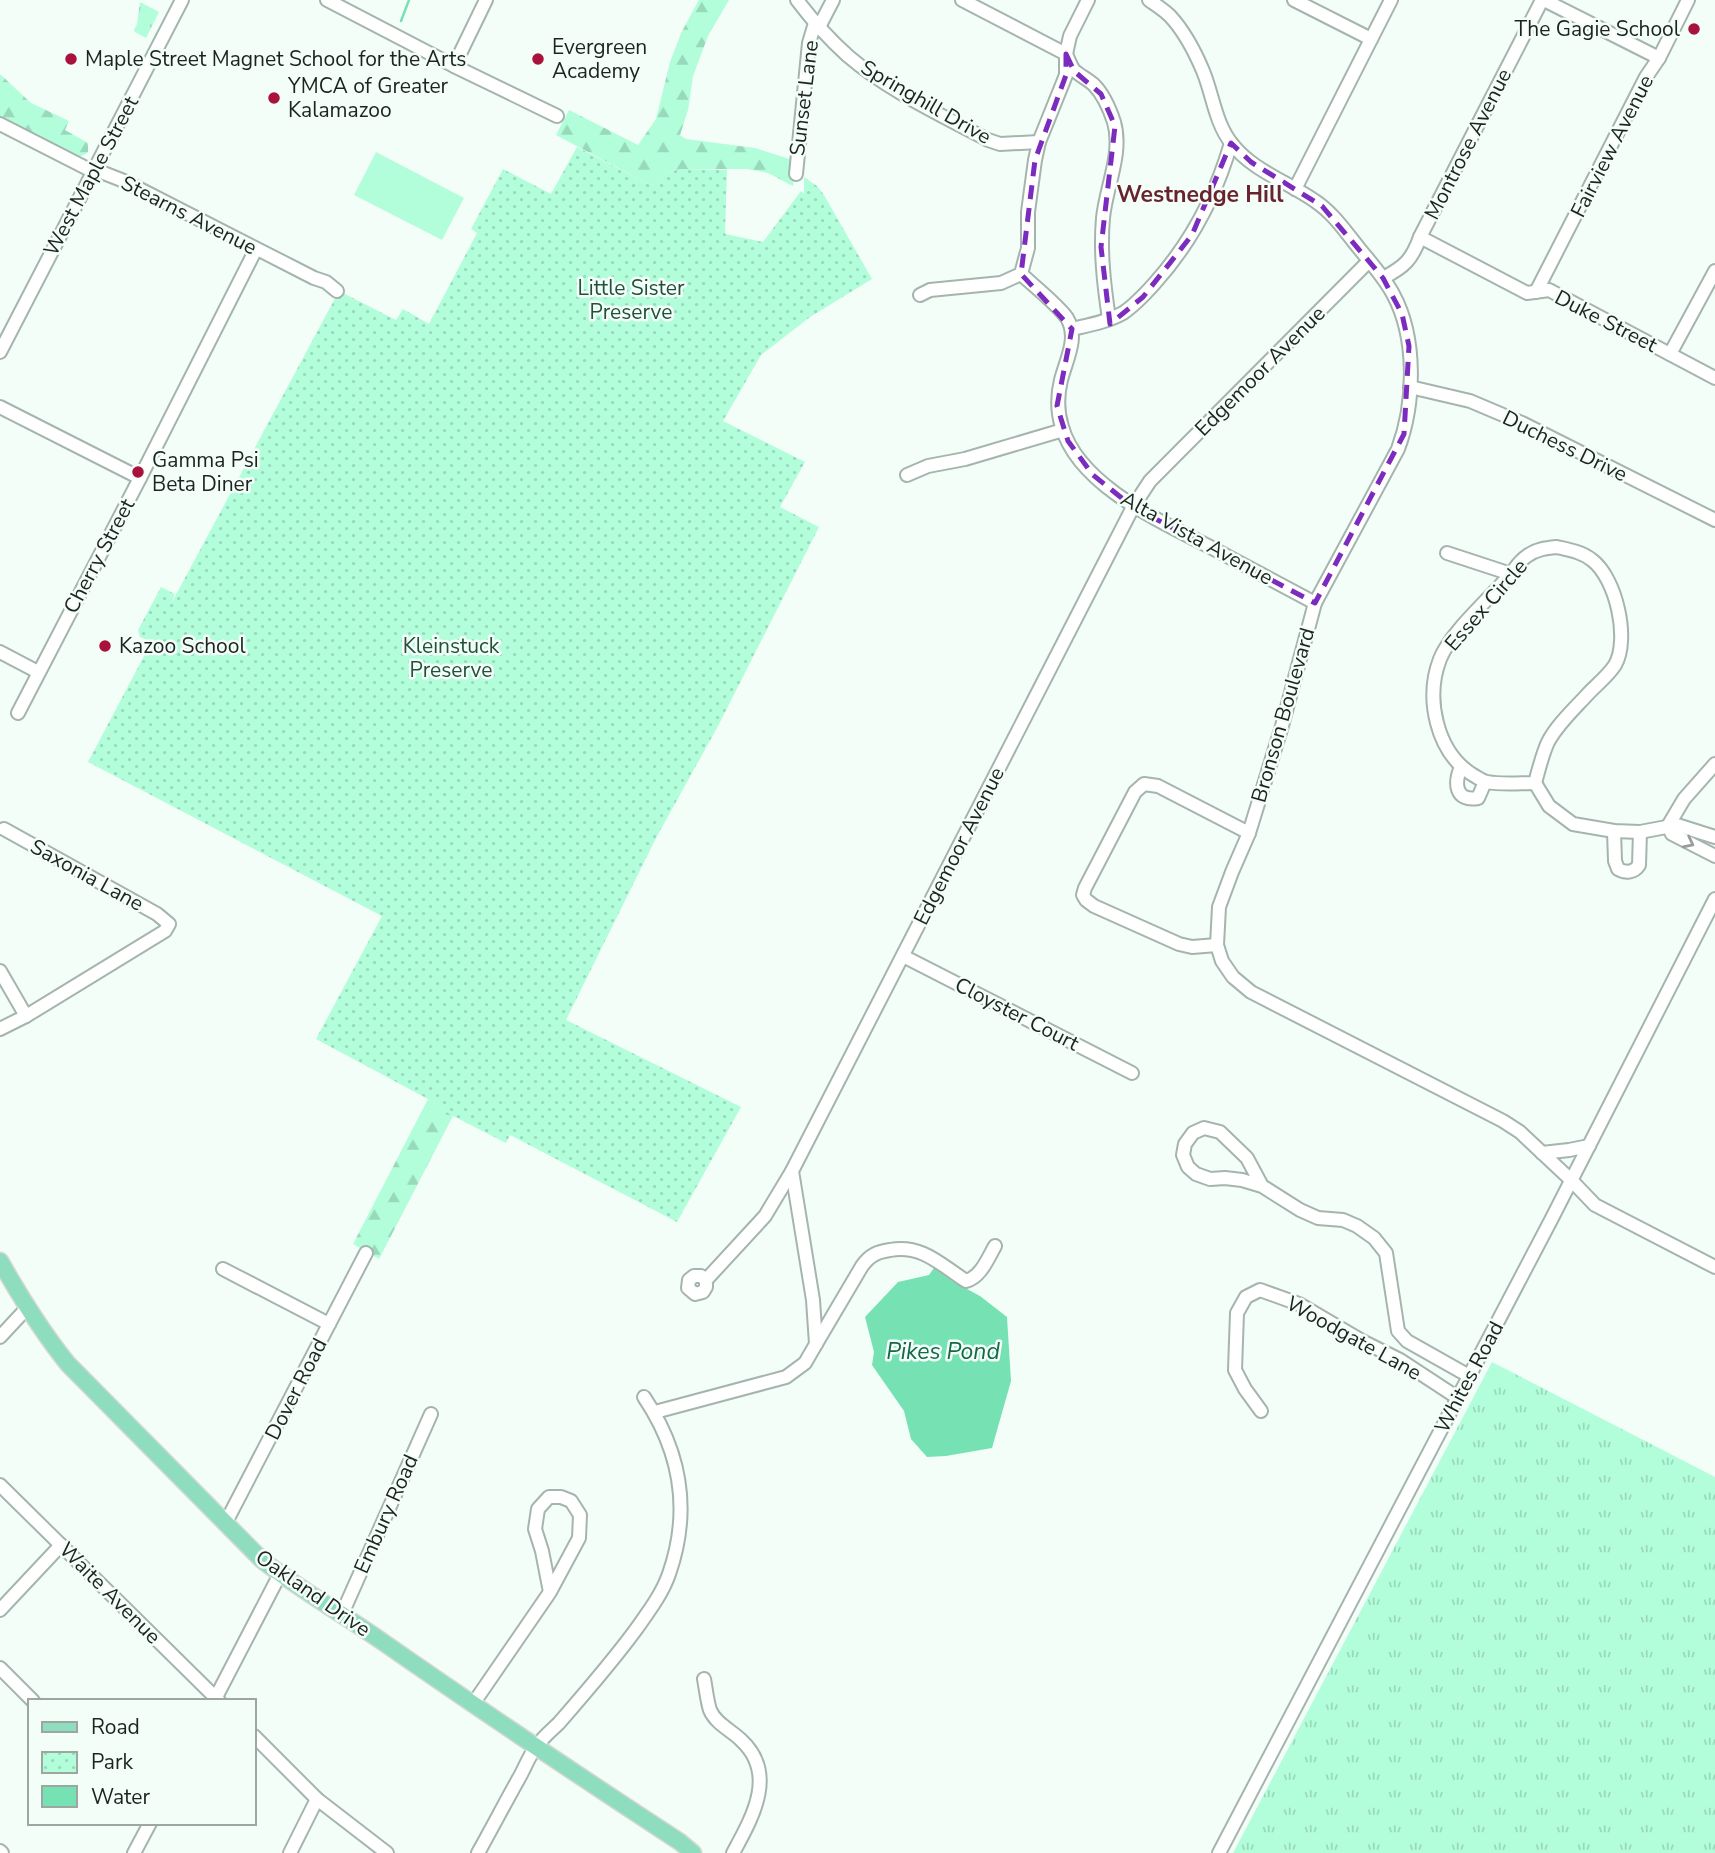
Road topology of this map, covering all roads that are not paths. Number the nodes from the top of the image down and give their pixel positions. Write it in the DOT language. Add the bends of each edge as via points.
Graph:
graph roads {
  1 [pos="181,0"];
  2 [pos="327,0"];
  3 [pos="486,0"];
  4 [pos="797,0"];
  5 [pos="833,0"];
  6 [pos="962,0"];
  7 [pos="1088,0"];
  8 [pos="1149,0"];
  9 [pos="1294,0"];
  10 [pos="1391,0"];
  11 [pos="1543,0"];
  12 [pos="1688,0"];
  13 [pos="817,25"];
  14 [pos="1371,39"];
  15 [pos="1066,54"];
  16 [pos="1659,58"];
  17 [pos="454,66"];
  18 [pos="557,116"];
  19 [pos="0,124"];
  20 [pos="1039,142"];
  21 [pos="1231,143"];
  22 [pos="92,171"];
  23 [pos="796,174"];
  24 [pos="1295,189"];
  25 [pos="1420,237"];
  26 [pos="256,249"];
  27 [pos="1369,261"];
  28 [pos="1715,271"];
  29 [pos="1021,274"];
  30 [pos="1383,278"];
  31 [pos="337,291"];
  32 [pos="1536,292"];
  33 [pos="920,295"];
  34 [pos="1109,319"];
  35 [pos="1072,329"];
  36 [pos="0,352"];
  37 [pos="1670,354"];
  38 [pos="1715,378"];
  39 [pos="1410,387"];
  40 [pos="0,407"];
  41 [pos="1063,430"];
  42 [pos="907,475"];
  43 [pos="140,478"];
  44 [pos="1133,507"];
  45 [pos="1715,520"];
  46 [pos="1447,553"];
  47 [pos="1511,574"];
  48 [pos="1315,603"];
  49 [pos="0,652"];
  50 [pos="38,672"];
  51 [pos="18,713"];
  52 [pos="1715,764"];
  53 [pos="1461,767"];
  54 [pos="1485,782"];
  55 [pos="1535,783"];
  56 [pos="1668,826"];
  57 [pos="4,829"];
  58 [pos="1614,831"];
  59 [pos="1640,832"];
  60 [pos="1249,833"];
  61 [pos="1715,837"];
  62 [pos="1715,856"];
  63 [pos="1715,899"];
  64 [pos="1217,945"];
  65 [pos="903,956"];
  66 [pos="0,971"];
  67 [pos="26,1016"];
  68 [pos="0,1029"];
  69 [pos="1132,1073"];
  70 [pos="1589,1146"];
  71 [pos="1542,1153"];
  72 [pos="792,1171"];
  73 [pos="1571,1180"];
  74 [pos="1262,1186"];
  75 [pos="995,1246"];
  76 [pos="366,1253"];
  77 [pos="0,1261"];
  78 [pos="1715,1266"];
  79 [pos="223,1269"];
  80 [pos="706,1280"];
  81 [pos="27,1308"];
  82 [pos="329,1324"];
  83 [pos="0,1337"];
  84 [pos="816,1343"];
  85 [pos="1469,1376"];
  86 [pos="644,1397"];
  87 [pos="1458,1398"];
  88 [pos="1261,1410"];
  89 [pos="655,1412"];
  90 [pos="431,1414"];
  91 [pos="0,1485"];
  92 [pos="225,1524"];
  93 [pos="61,1545"];
  94 [pos="280,1574"];
  95 [pos="550,1592"];
  96 [pos="0,1610"];
  97 [pos="342,1614"];
  98 [pos="0,1668"];
  99 [pos="704,1679"];
  100 [pos="31,1699"];
  101 [pos="215,1699"];
  102 [pos="217,1699"];
  103 [pos="472,1704"];
  104 [pos="256,1738"];
  105 [pos="536,1747"];
  106 [pos="317,1799"];
  107 [pos="149,1825"];
  108 [pos="134,1853"];
  109 [pos="290,1853"];
  110 [pos="387,1853"];
  111 [pos="478,1853"];
  112 [pos="693,1853"];
  113 [pos="733,1853"];
  114 [pos="1219,1853"];
  1 -- 22 [label="street, West Maple Street"];
  2 -- 17 [label="street"];
  3 -- 17 [label="street"];
  4 -- 13 [label="street, Springhill Drive"];
  5 -- 13 [label="street, Sunset Lane"];
  6 -- 15 [label="street"];
  7 -- 15 [label="street"];
  8 -- 21 [label="street, Bronson Boulevard" via="1170,16 1185,36"];
  9 -- 14 [label="street"];
  10 -- 14 [label="street"];
  11 -- 16 [label="street"];
  11 -- 25 [label="street, Montrose Avenue"];
  12 -- 16 [label="street, Fairview Avenue"];
  13 -- 20 [label="street, Springhill Drive" via="849,56 895,89 988,140 1000,144"];
  13 -- 23 [label="street, Sunset Lane" via="809,43"];
  14 -- 24 [label="street"];
  15 -- 20 [label="street" via="1066,75"];
  15 -- 34 [label="street" via="1074,71 1101,93 1115,126 1115,157 1101,247"];
  16 -- 32 [label="street, Fairview Avenue"];
  17 -- 18 [label="street"];
  19 -- 22 [label="street, Stearns Avenue"];
  20 -- 29 [label="street"];
  21 -- 24 [label="street, Bronson Boulevard" via="1251,162"];
  21 -- 34 [label="street" via="1210,201 1178,255 1143,297"];
  22 -- 26 [label="street, Stearns Avenue" via="124,181"];
  22 -- 36 [label="street, West Maple Street"];
  24 -- 27 [label="street, Bronson Boulevard" via="1329,212"];
  25 -- 30 [label="street, Montrose Avenue" via="1405,264"];
  25 -- 32 [label="street, Duke Street" via="1527,293"];
  26 -- 31 [label="street, Stearns Avenue"];
  26 -- 43 [label="street, Cherry Street"];
  27 -- 30 [label="street, Bronson Boulevard"];
  27 -- 44 [label="street, Edgemoor Avenue" via="1150,481"];
  28 -- 37 [label="street"];
  29 -- 33 [label="street" via="1001,283"];
  29 -- 35 [label="street" via="1066,317"];
  30 -- 39 [label="street, Bronson Boulevard" via="1402,314"];
  32 -- 37 [label="street, Duke Street" via="1549,290"];
  34 -- 35 [label="street"];
  35 -- 41 [label="street" via="1060,381 1058,406"];
  37 -- 38 [label="street, Duke Street"];
  39 -- 45 [label="street, Duchess Drive" via="1470,401 1522,423"];
  39 -- 48 [label="street, Bronson Boulevard" via="1398,449"];
  40 -- 43 [label="street"];
  41 -- 42 [label="street"];
  41 -- 44 [label="street, Alta Vista Avenue" via="1082,463"];
  43 -- 50 [label="street, Cherry Street"];
  44 -- 48 [label="street, Alta Vista Avenue"];
  44 -- 65 [label="street, Edgemoor Avenue"];
  46 -- 47 [label="street"];
  47 -- 53 [label="street, Essex Circle" via="1448,646 1437,671 1434,697 1439,728"];
  47 -- 55 [label="street, Essex Circle" via="1536,550 1557,547 1574,551 1592,560 1604,574 1620,621 1615,664 1550,739"];
  48 -- 60 [label="street, Bronson Boulevard"];
  49 -- 50 [label="street"];
  50 -- 51 [label="street, Cherry Street"];
  52 -- 56 [label="street" via="1684,799"];
  53 -- 54 [label="street, Essex Circle"];
  53 -- 54 [label="street" via="1457,785 1461,795 1478,798"];
  54 -- 55 [label="street"];
  55 -- 58 [label="street" via="1549,806 1573,824"];
  56 -- 59 [label="street"];
  56 -- 61 [label="street"];
  56 -- 62 [label="street, one-way" via="1672,834"];
  57 -- 67 [label="street, Saxonia Lane" via="169,924 165,931"];
  58 -- 59 [label="street"];
  58 -- 59 [label="street" via="1615,864 1626,872 1639,865"];
  60 -- 64 [label="street, Bronson Boulevard" via="1219,907"];
  60 -- 64 [label="street" via="1158,786 1144,784 1135,792 1085,888 1083,895 1094,906 1179,944"];
  63 -- 70 [label="street, Whites Road"];
  64 -- 71 [label="street" via="1227,969 1251,992 1503,1121"];
  65 -- 69 [label="street, Cloyster Court"];
  65 -- 72 [label="street, Edgemoor Avenue"];
  66 -- 67 [label="street"];
  67 -- 68 [label="street"];
  70 -- 71 [label="street"];
  70 -- 73 [label="street, Whites Road"];
  71 -- 73 [label="street"];
  72 -- 80 [label="street, Edgemoor Avenue" via="765,1216"];
  72 -- 84 [label="street"];
  73 -- 78 [label="street" via="1595,1205"];
  73 -- 85 [label="street, Whites Road"];
  74 -- 74 [label="street, Woodgate Lane" via="1247,1158 1220,1132 1204,1128 1185,1144 1183,1155 1195,1174"];
  74 -- 85 [label="street, Woodgate Lane" via="1318,1219 1343,1220 1374,1238 1386,1254 1398,1331 1407,1341"];
  75 -- 84 [label="street" via="978,1274 966,1281 921,1251 898,1248 872,1254"];
  76 -- 82 [label="street, Dover Road"];
  77 -- 81 [label="main road, Oakland Drive"];
  79 -- 82 [label="street"];
  81 -- 83 [label="street"];
  81 -- 92 [label="main road, Oakland Drive" via="68,1364"];
  82 -- 92 [label="street, Dover Road"];
  84 -- 89 [label="street" via="805,1363 786,1377"];
  85 -- 87 [label="street, Whites Road"];
  86 -- 89 [label="street"];
  87 -- 88 [label="street, Woodgate Lane" via="1299,1304 1260,1290 1246,1297 1237,1313 1235,1370"];
  87 -- 114 [label="street, Whites Road"];
  89 -- 105 [label="street" via="681,1491 679,1536 669,1574 622,1648"];
  90 -- 97 [label="street, Embury Road"];
  91 -- 93 [label="street, Waite Avenue"];
  92 -- 94 [label="main road, Oakland Drive"];
  93 -- 96 [label="street"];
  93 -- 101 [label="street, Waite Avenue"];
  94 -- 97 [label="main road, Oakland Drive"];
  94 -- 102 [label="street"];
  95 -- 95 [label="street" via="535,1529 538,1509 549,1497 561,1497 571,1500 580,1516 579,1538"];
  95 -- 103 [label="street"];
  97 -- 103 [label="main road, Oakland Drive"];
  98 -- 100 [label="street"];
  99 -- 113 [label="street" via="714,1717 743,1741 758,1766 756,1806"];
  103 -- 105 [label="main road, Oakland Drive"];
  104 -- 106 [label="street"];
  105 -- 111 [label="street"];
  105 -- 112 [label="main road, Oakland Drive"];
  106 -- 109 [label="street"];
  106 -- 110 [label="street"];
  107 -- 108 [label="street"];
}
